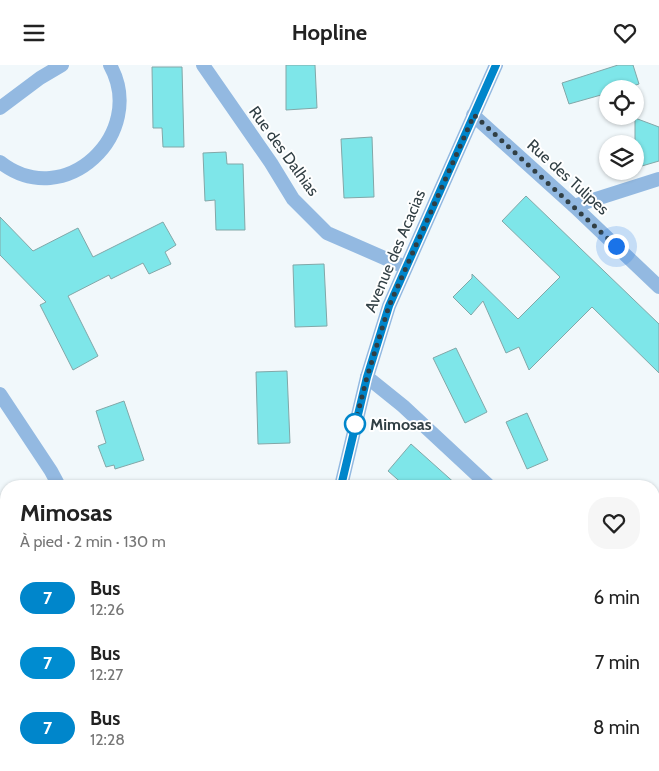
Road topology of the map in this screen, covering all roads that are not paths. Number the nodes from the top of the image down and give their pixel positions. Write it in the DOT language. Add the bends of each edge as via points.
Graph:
graph roads {
  1 [pos="62,65"];
  2 [pos="110,65"];
  3 [pos="203,65"];
  4 [pos="496,65"];
  5 [pos="0,108"];
  6 [pos="474,115"];
  7 [pos="0,162"];
  8 [pos="659,179"];
  9 [pos="574,205"];
  10 [pos="405,267"];
  11 [pos="659,287"];
  12 [pos="367,377"];
  13 [pos="0,393"];
  14 [pos="56,480"];
  15 [pos="342,480"];
  16 [pos="482,480"];
  1 -- 5 [label="street"];
  2 -- 7 [label="street" via="115,74 118,95 116,122 110,138 86,166 60,178 35,178 17,173"];
  3 -- 10 [label="street, Rue des Dalhias" via="292,199 327,233"];
  4 -- 6 [label="street, Avenue des Acacias"];
  6 -- 9 [label="street, Rue des Tulipes"];
  6 -- 10 [label="street, Avenue des Acacias"];
  8 -- 9 [label="street"];
  9 -- 11 [label="street, Rue des Tulipes"];
  10 -- 12 [label="street, Avenue des Acacias"];
  12 -- 15 [label="street, Avenue des Acacias"];
  12 -- 16 [label="street"];
  13 -- 14 [label="street"];
}
